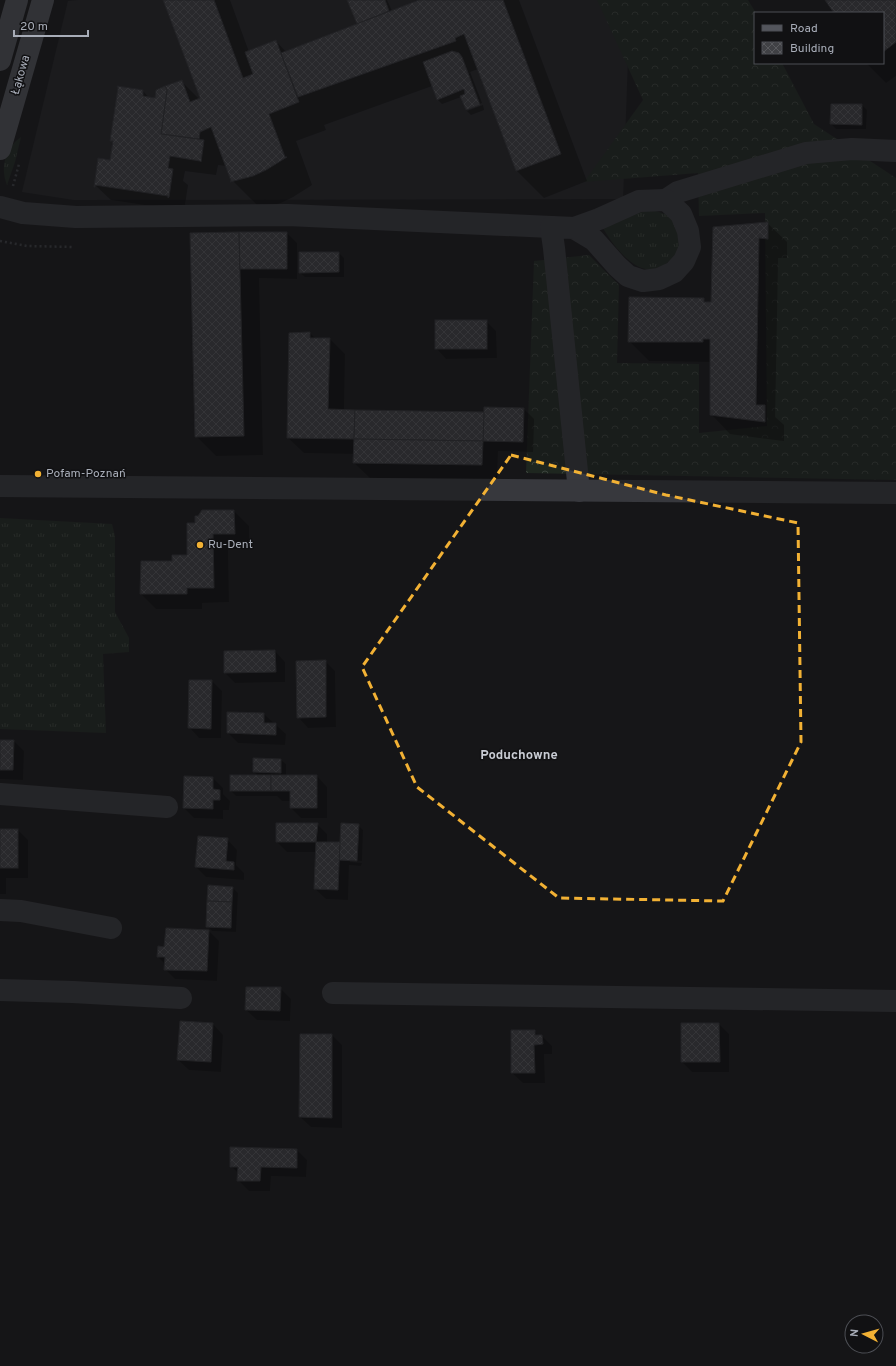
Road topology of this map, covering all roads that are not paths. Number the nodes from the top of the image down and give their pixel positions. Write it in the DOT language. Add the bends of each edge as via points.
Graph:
graph roads {
  1 [pos="17,0"];
  2 [pos="43,0"];
  3 [pos="0,60"];
  4 [pos="0,149"];
  5 [pos="896,152"];
  6 [pos="666,200"];
  7 [pos="0,207"];
  8 [pos="551,227"];
  9 [pos="574,228"];
  10 [pos="0,486"];
  11 [pos="579,491"];
  12 [pos="896,493"];
  13 [pos="0,794"];
  14 [pos="167,807"];
  15 [pos="0,910"];
  16 [pos="111,928"];
  17 [pos="0,990"];
  18 [pos="334,994"];
  19 [pos="181,998"];
  20 [pos="896,1001"];
  1 -- 3 [label="main road, Łąkowa"];
  2 -- 4 [label="main road, Łąkowa"];
  5 -- 6 [label="street" via="852,148 806,153 678,192"];
  6 -- 9 [label="street" via="640,201"];
  6 -- 9 [label="street" via="681,214 688,231 690,247 684,261 674,272 659,279 643,281 628,276 594,240"];
  7 -- 8 [label="street" via="24,213 76,217 288,215"];
  8 -- 9 [label="street"];
  8 -- 11 [label="street"];
  10 -- 11 [label="street"];
  11 -- 12 [label="street"];
  13 -- 14 [label="street"];
  15 -- 16 [label="street" via="21,911"];
  17 -- 19 [label="street"];
  18 -- 20 [label="street"];
}
